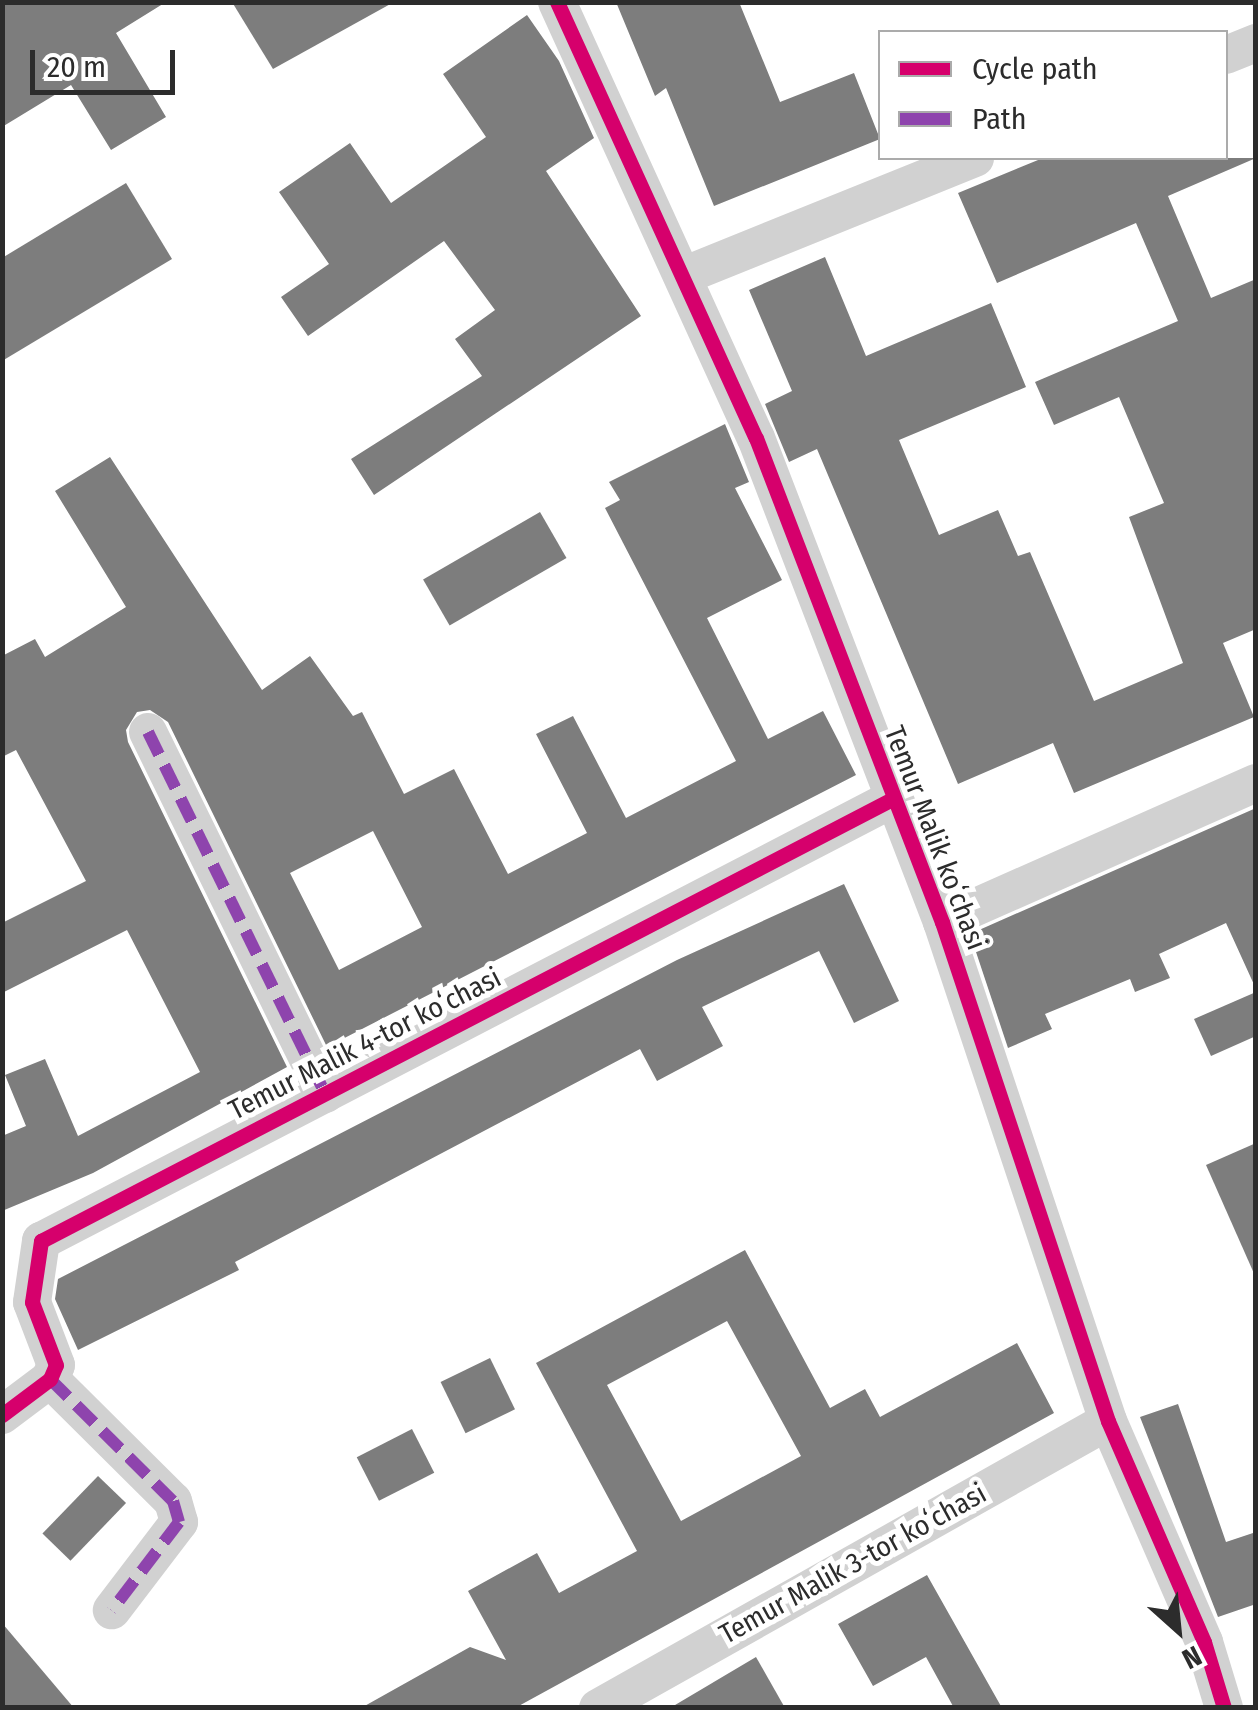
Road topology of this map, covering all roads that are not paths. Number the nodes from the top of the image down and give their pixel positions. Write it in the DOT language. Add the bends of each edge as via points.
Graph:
graph roads {
  1 [pos="557,2"];
  2 [pos="1256,43"];
  3 [pos="1228,55"];
  4 [pos="970,160"];
  5 [pos="683,276"];
  6 [pos="148,732"];
  7 [pos="1256,783"];
  8 [pos="894,798"];
  9 [pos="942,922"];
  10 [pos="325,1094"];
  11 [pos="50,1379"];
  12 [pos="2,1415"];
  13 [pos="1108,1421"];
  14 [pos="112,1610"];
  15 [pos="598,1708"];
  16 [pos="1224,1708"];
  1 -- 5 [label="street, Temur Malik koʻchasi"];
  2 -- 3 [label="street"];
  4 -- 5 [label="street"];
  5 -- 8 [label="street, Temur Malik koʻchasi" via="756,438"];
  6 -- 10 [label="street"];
  7 -- 9 [label="street"];
  8 -- 9 [label="street, Temur Malik koʻchasi"];
  8 -- 10 [label="street, Temur Malik 4-tor koʻchasi"];
  9 -- 13 [label="street, Temur Malik koʻchasi"];
  10 -- 11 [label="street, Temur Malik 4-tor koʻchasi" via="41,1241 32,1302 56,1364"];
  11 -- 12 [label="street"];
  11 -- 14 [label="street" via="174,1500 179,1522"];
  13 -- 15 [label="street, Temur Malik 3-tor koʻchasi"];
  13 -- 16 [label="street, Temur Malik koʻchasi" via="1204,1642"];
}
